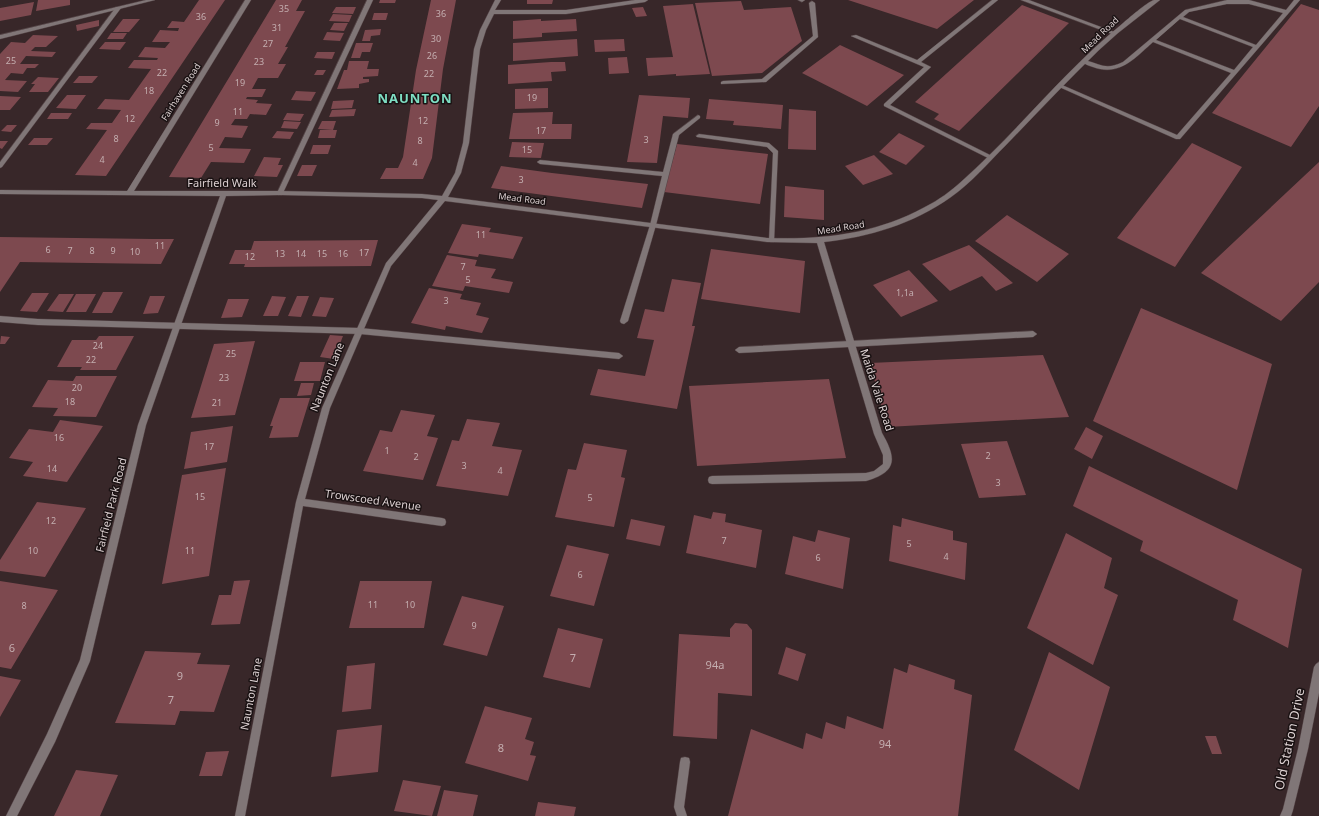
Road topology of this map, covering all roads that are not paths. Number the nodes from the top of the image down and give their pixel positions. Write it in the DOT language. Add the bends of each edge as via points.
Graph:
graph roads {
  1 [pos="152,0"];
  2 [pos="248,0"];
  3 [pos="370,0"];
  4 [pos="498,0"];
  5 [pos="645,0"];
  6 [pos="995,0"];
  7 [pos="1024,0"];
  8 [pos="1157,0"];
  9 [pos="1297,0"];
  10 [pos="812,3"];
  11 [pos="118,8"];
  12 [pos="492,12"];
  13 [pos="1287,12"];
  14 [pos="1179,17"];
  15 [pos="1114,33"];
  16 [pos="854,36"];
  17 [pos="0,37"];
  18 [pos="1152,40"];
  19 [pos="1257,46"];
  20 [pos="917,62"];
  21 [pos="1085,62"];
  22 [pos="1235,72"];
  23 [pos="723,83"];
  24 [pos="1060,86"];
  25 [pos="698,117"];
  26 [pos="700,136"];
  27 [pos="990,157"];
  28 [pos="540,162"];
  29 [pos="0,166"];
  30 [pos="666,174"];
  31 [pos="0,192"];
  32 [pos="129,193"];
  33 [pos="280,193"];
  34 [pos="224,194"];
  35 [pos="444,198"];
  36 [pos="653,225"];
  37 [pos="772,240"];
  38 [pos="820,240"];
  39 [pos="0,319"];
  40 [pos="624,321"];
  41 [pos="178,326"];
  42 [pos="360,331"];
  43 [pos="1033,334"];
  44 [pos="851,344"];
  45 [pos="738,350"];
  46 [pos="620,356"];
  47 [pos="712,480"];
  48 [pos="300,502"];
  49 [pos="442,522"];
  50 [pos="1319,668"];
  51 [pos="685,762"];
  52 [pos="11,816"];
  53 [pos="240,816"];
  54 [pos="682,816"];
  55 [pos="1285,816"];
  1 -- 11 [label="street"];
  2 -- 32 [label="street, Fairhaven Road"];
  3 -- 33 [label="street"];
  4 -- 12 [label="street, Naunton Lane"];
  5 -- 12 [label="street" via="566,12"];
  6 -- 20 [label="street"];
  7 -- 15 [label="street"];
  8 -- 15 [label="street, Mead Road"];
  9 -- 13 [label="street"];
  10 -- 23 [label="street" via="816,36 764,81"];
  11 -- 17 [label="street"];
  11 -- 29 [label="street"];
  12 -- 35 [label="street, Naunton Lane" via="477,49 466,143 458,173"];
  13 -- 14 [label="street" via="1249,2 1227,2 1187,11"];
  13 -- 19 [label="street"];
  14 -- 18 [label="street"];
  14 -- 19 [label="street"];
  15 -- 21 [label="street, Mead Road"];
  16 -- 20 [label="street"];
  18 -- 21 [label="street" via="1125,63 1111,70"];
  18 -- 22 [label="street"];
  19 -- 22 [label="street"];
  20 -- 27 [label="street" via="928,67 886,105"];
  21 -- 24 [label="street, Mead Road"];
  22 -- 24 [label="street" via="1178,138"];
  24 -- 27 [label="street, Mead Road"];
  25 -- 30 [label="street" via="676,134"];
  26 -- 37 [label="street" via="769,145 776,152"];
  27 -- 38 [label="street, Mead Road" via="950,195 910,218 868,233"];
  28 -- 30 [label="street"];
  30 -- 36 [label="street"];
  31 -- 32 [label="street, Fairfield Walk"];
  32 -- 34 [label="street, Fairfield Walk"];
  33 -- 34 [label="street, Fairfield Walk"];
  33 -- 35 [label="street, Fairfield Walk"];
  34 -- 41 [label="street, Fairfield Park Road"];
  35 -- 36 [label="street, Mead Road"];
  35 -- 42 [label="street, Naunton Lane" via="388,265"];
  36 -- 37 [label="street, Mead Road"];
  36 -- 40 [label="street"];
  37 -- 38 [label="street, Mead Road"];
  38 -- 44 [label="street, Maida Vale Road"];
  39 -- 41 [label="street"];
  41 -- 42 [label="street"];
  41 -- 52 [label="street, Fairfield Park Road" via="142,425 85,661 51,738"];
  42 -- 46 [label="street"];
  42 -- 48 [label="street, Naunton Lane" via="326,408"];
  43 -- 44 [label="street"];
  44 -- 45 [label="street"];
  44 -- 47 [label="street, Maida Vale Road" via="878,434 889,456 884,470 866,477"];
  48 -- 49 [label="street, Trowscoed Avenue"];
  48 -- 53 [label="street, Naunton Lane"];
  50 -- 55 [label="street, Old Station Drive" via="1303,749"];
  51 -- 54 [label="street" via="679,807"];
}
